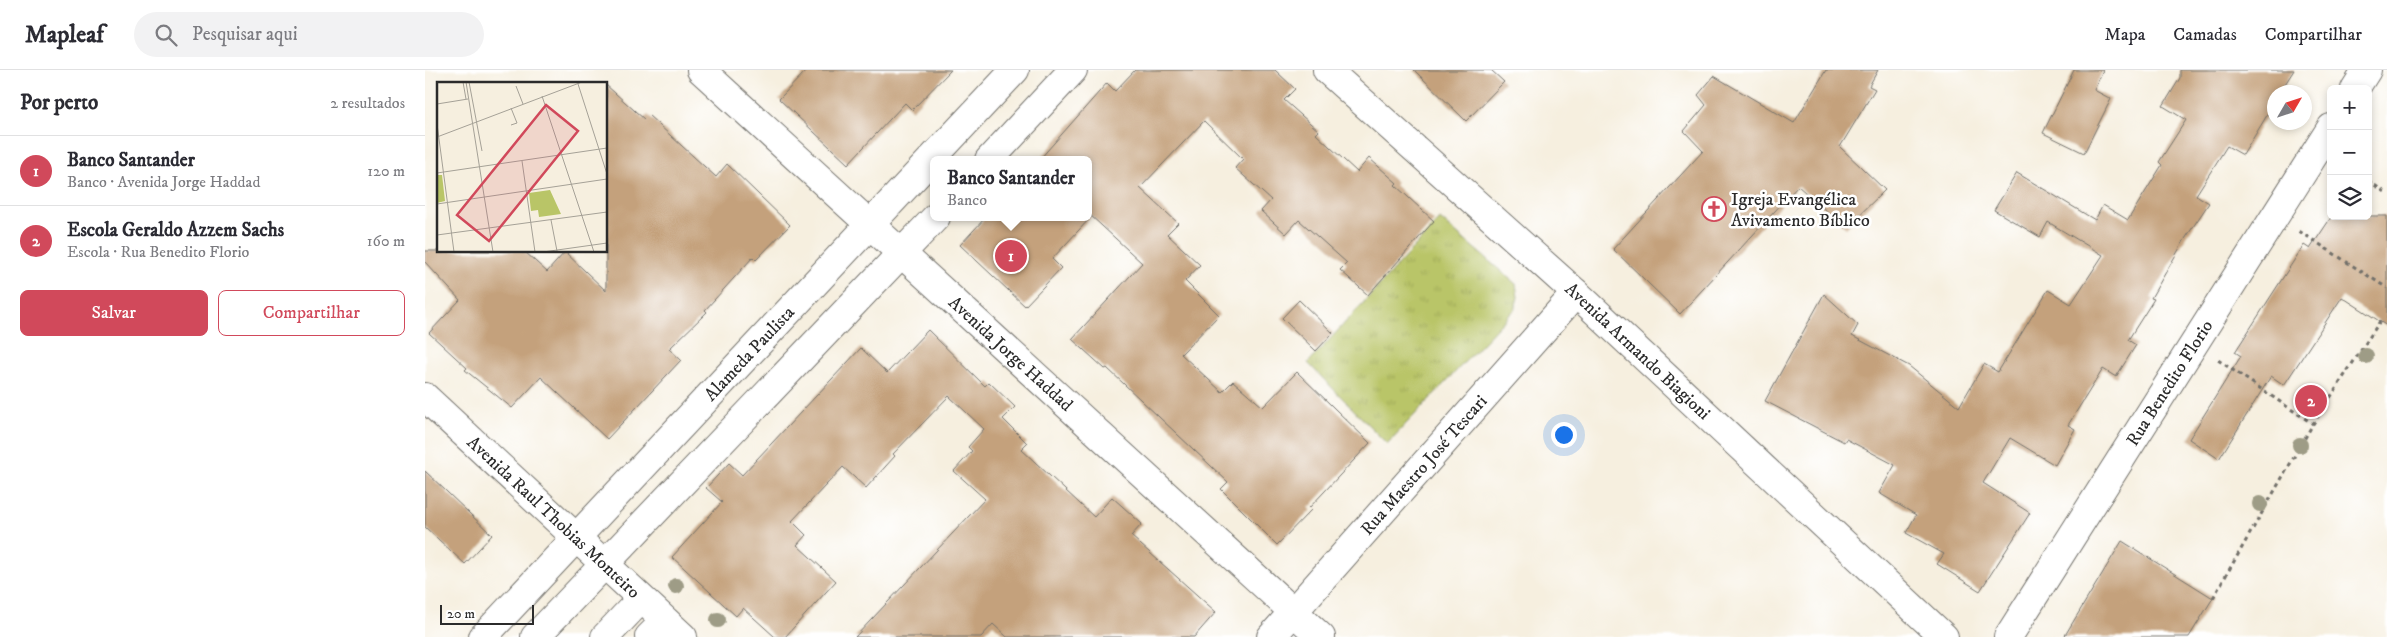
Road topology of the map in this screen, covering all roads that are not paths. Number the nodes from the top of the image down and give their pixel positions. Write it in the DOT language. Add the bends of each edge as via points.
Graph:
graph roads {
  1 [pos="701,70"];
  2 [pos="1015,70"];
  3 [pos="1073,70"];
  4 [pos="1327,70"];
  5 [pos="2367,70"];
  6 [pos="2358,85"];
  7 [pos="2330,130"];
  8 [pos="936,156"];
  9 [pos="993,156"];
  10 [pos="930,162"];
  11 [pos="931,221"];
  12 [pos="871,226"];
  13 [pos="902,253"];
  14 [pos="1576,293"];
  15 [pos="425,397"];
  16 [pos="576,538"];
  17 [pos="603,563"];
  18 [pos="641,599"];
  19 [pos="1294,612"];
  20 [pos="666,632"];
  21 [pos="541,635"];
  22 [pos="483,637"];
  23 [pos="605,637"];
  24 [pos="1271,637"];
  25 [pos="1321,637"];
  26 [pos="1944,637"];
  27 [pos="2008,637"];
  1 -- 12 [label="street, Avenida Jorge Haddad"];
  2 -- 8 [label="street, Alameda Paulista"];
  3 -- 9 [label="street"];
  4 -- 14 [label="street, Avenida Armando Biagioni"];
  5 -- 6 [label="street"];
  7 -- 27 [label="street, Rua Benedito Florio"];
  10 -- 12 [label="street, Alameda Paulista"];
  11 -- 13 [label="street"];
  12 -- 13 [label="street, Avenida Jorge Haddad"];
  12 -- 16 [label="street, Alameda Paulista"];
  13 -- 17 [label="street"];
  13 -- 19 [label="street, Avenida Jorge Haddad"];
  14 -- 19 [label="street, Rua Maestro José Tescari"];
  14 -- 26 [label="street, Avenida Armando Biagioni"];
  15 -- 16 [label="street, Avenida Raul Thobias Monteiro"];
  16 -- 17 [label="street, Avenida Raul Thobias Monteiro"];
  16 -- 22 [label="street, Alameda Paulista"];
  17 -- 18 [label="street, Avenida Raul Thobias Monteiro"];
  17 -- 21 [label="street"];
  18 -- 20 [label="street, Avenida Raul Thobias Monteiro"];
  18 -- 23 [label="street"];
  19 -- 24 [label="street, Rua Maestro José Tescari"];
  19 -- 25 [label="street, Avenida Jorge Haddad"];
}
